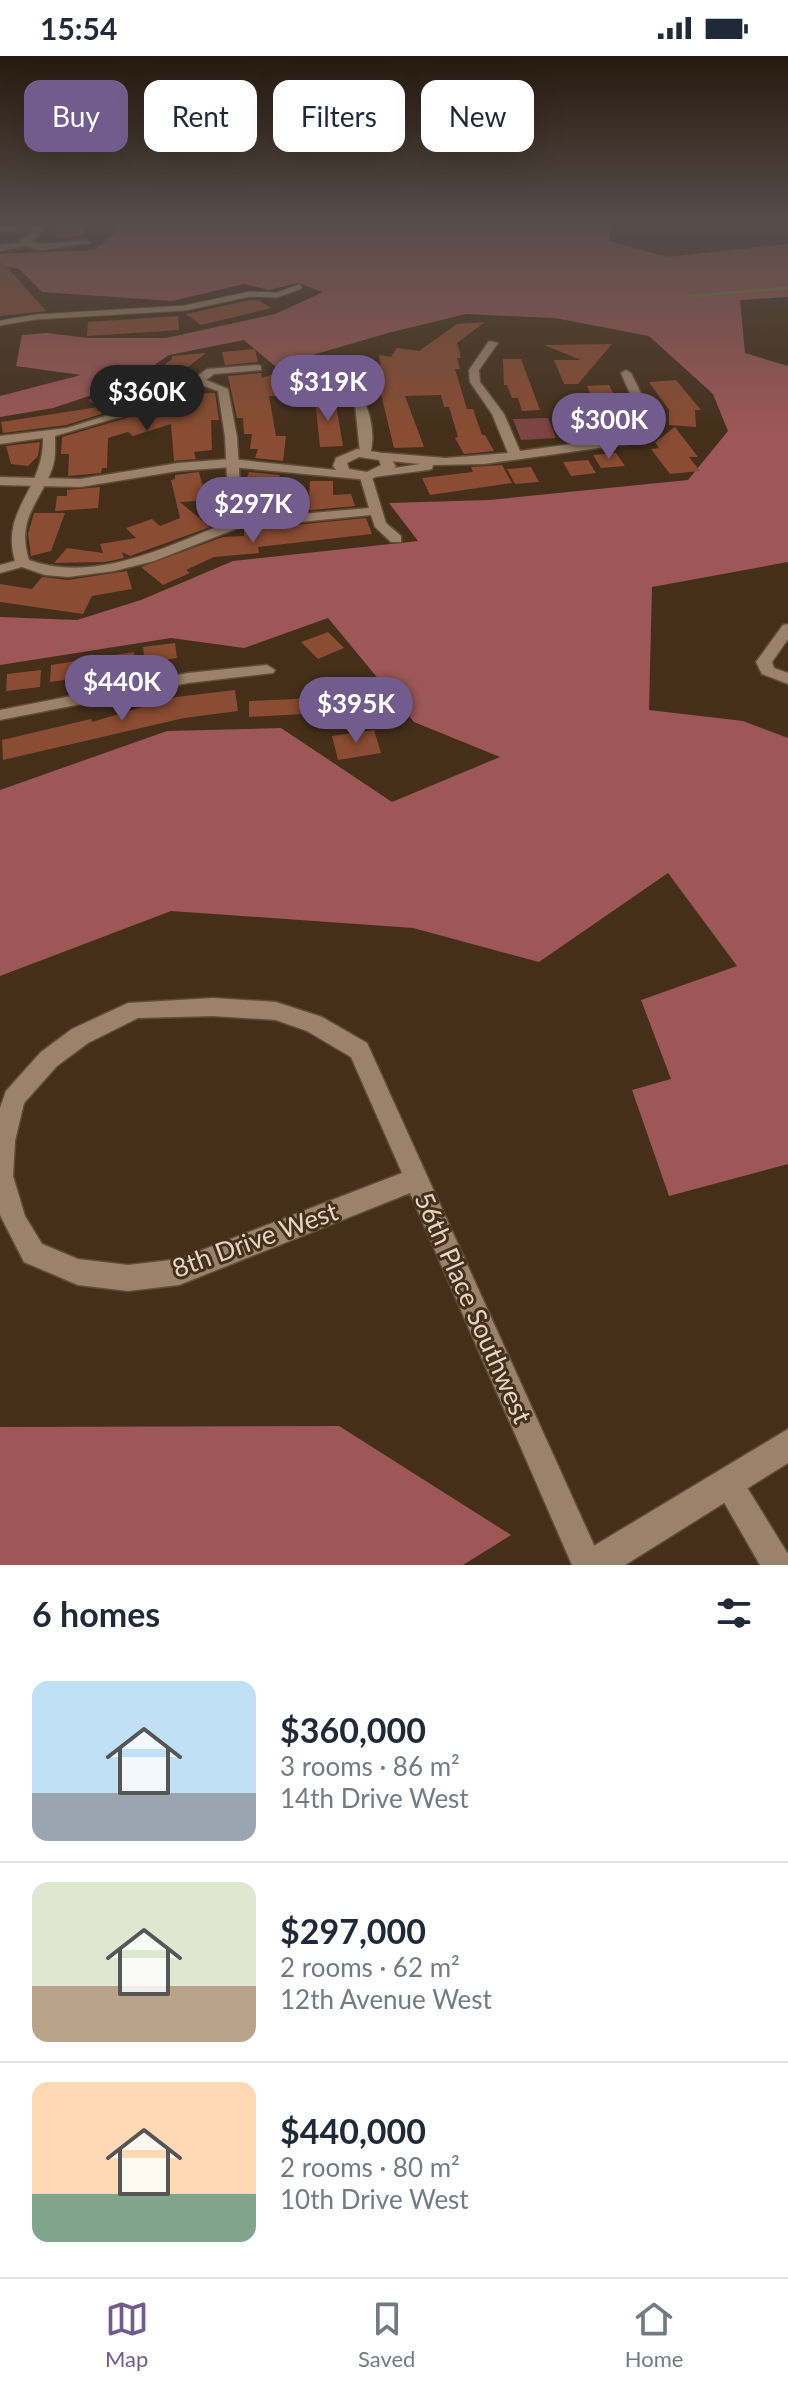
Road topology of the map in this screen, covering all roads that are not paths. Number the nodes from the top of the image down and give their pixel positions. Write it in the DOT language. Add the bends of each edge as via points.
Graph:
graph roads {
  1 [pos="284,292"];
  2 [pos="0,323"];
  3 [pos="493,343"];
  4 [pos="257,368"];
  5 [pos="626,373"];
  6 [pos="197,380"];
  7 [pos="345,383"];
  8 [pos="49,434"];
  9 [pos="0,440"];
  10 [pos="366,452"];
  11 [pos="515,455"];
  12 [pos="347,456"];
  13 [pos="384,457"];
  14 [pos="446,462"];
  15 [pos="231,463"];
  16 [pos="365,475"];
  17 [pos="0,481"];
  18 [pos="37,485"];
  19 [pos="375,511"];
  20 [pos="0,520"];
  21 [pos="19,520"];
  22 [pos="236,524"];
  23 [pos="396,539"];
  24 [pos="23,563"];
  25 [pos="0,569"];
  26 [pos="788,628"];
  27 [pos="267,670"];
  28 [pos="788,679"];
  29 [pos="0,715"];
  30 [pos="1,1176"];
  31 [pos="416,1179"];
  32 [pos="788,1445"];
  33 [pos="728,1483"];
  34 [pos="588,1565"];
  35 [pos="594,1565"];
  36 [pos="777,1565"];
  1 -- 2 [label="lane" via="185,308"];
  3 -- 11 [label="street" via="474,370 475,382 498,414"];
  4 -- 6 [label="street" via="211,371"];
  5 -- 11 [label="street" via="646,416 643,431 627,440"];
  6 -- 8 [label="street" via="157,404"];
  6 -- 15 [label="street" via="223,389"];
  7 -- 10 [label="street" via="355,390 365,419"];
  8 -- 9 [label="street"];
  8 -- 18 [label="street" via="47,465"];
  10 -- 12 [label="street"];
  10 -- 13 [label="street"];
  11 -- 14 [label="street"];
  12 -- 15 [label="street"];
  12 -- 16 [label="street" via="340,466"];
  13 -- 14 [label="street"];
  13 -- 16 [label="street" via="389,467"];
  14 -- 16 [label="street"];
  15 -- 16 [label="street"];
  15 -- 18 [label="street"];
  15 -- 22 [label="street"];
  16 -- 19 [label="street"];
  17 -- 18 [label="street"];
  18 -- 21 [label="street"];
  19 -- 22 [label="street"];
  19 -- 23 [label="street"];
  20 -- 21 [label="street"];
  21 -- 24 [label="street" via="16,546"];
  22 -- 24 [label="street" via="114,567 68,573"];
  24 -- 25 [label="street"];
  26 -- 28 [label="street" via="764,662 768,671"];
  27 -- 29 [label="street" via="188,678"];
  30 -- 31 [label="street, 8th Drive West" via="14,1221 33,1253 78,1272 128,1278 179,1272"];
  30 -- 31 [label="street, 56th Place Southwest" via="14,1098 49,1059 80,1036 136,1009 213,1007 276,1011 314,1024 359,1050"];
  31 -- 34 [label="street, 56th Place Southwest"];
  32 -- 33 [label="street"];
  33 -- 35 [label="street"];
  33 -- 36 [label="street"];
}
